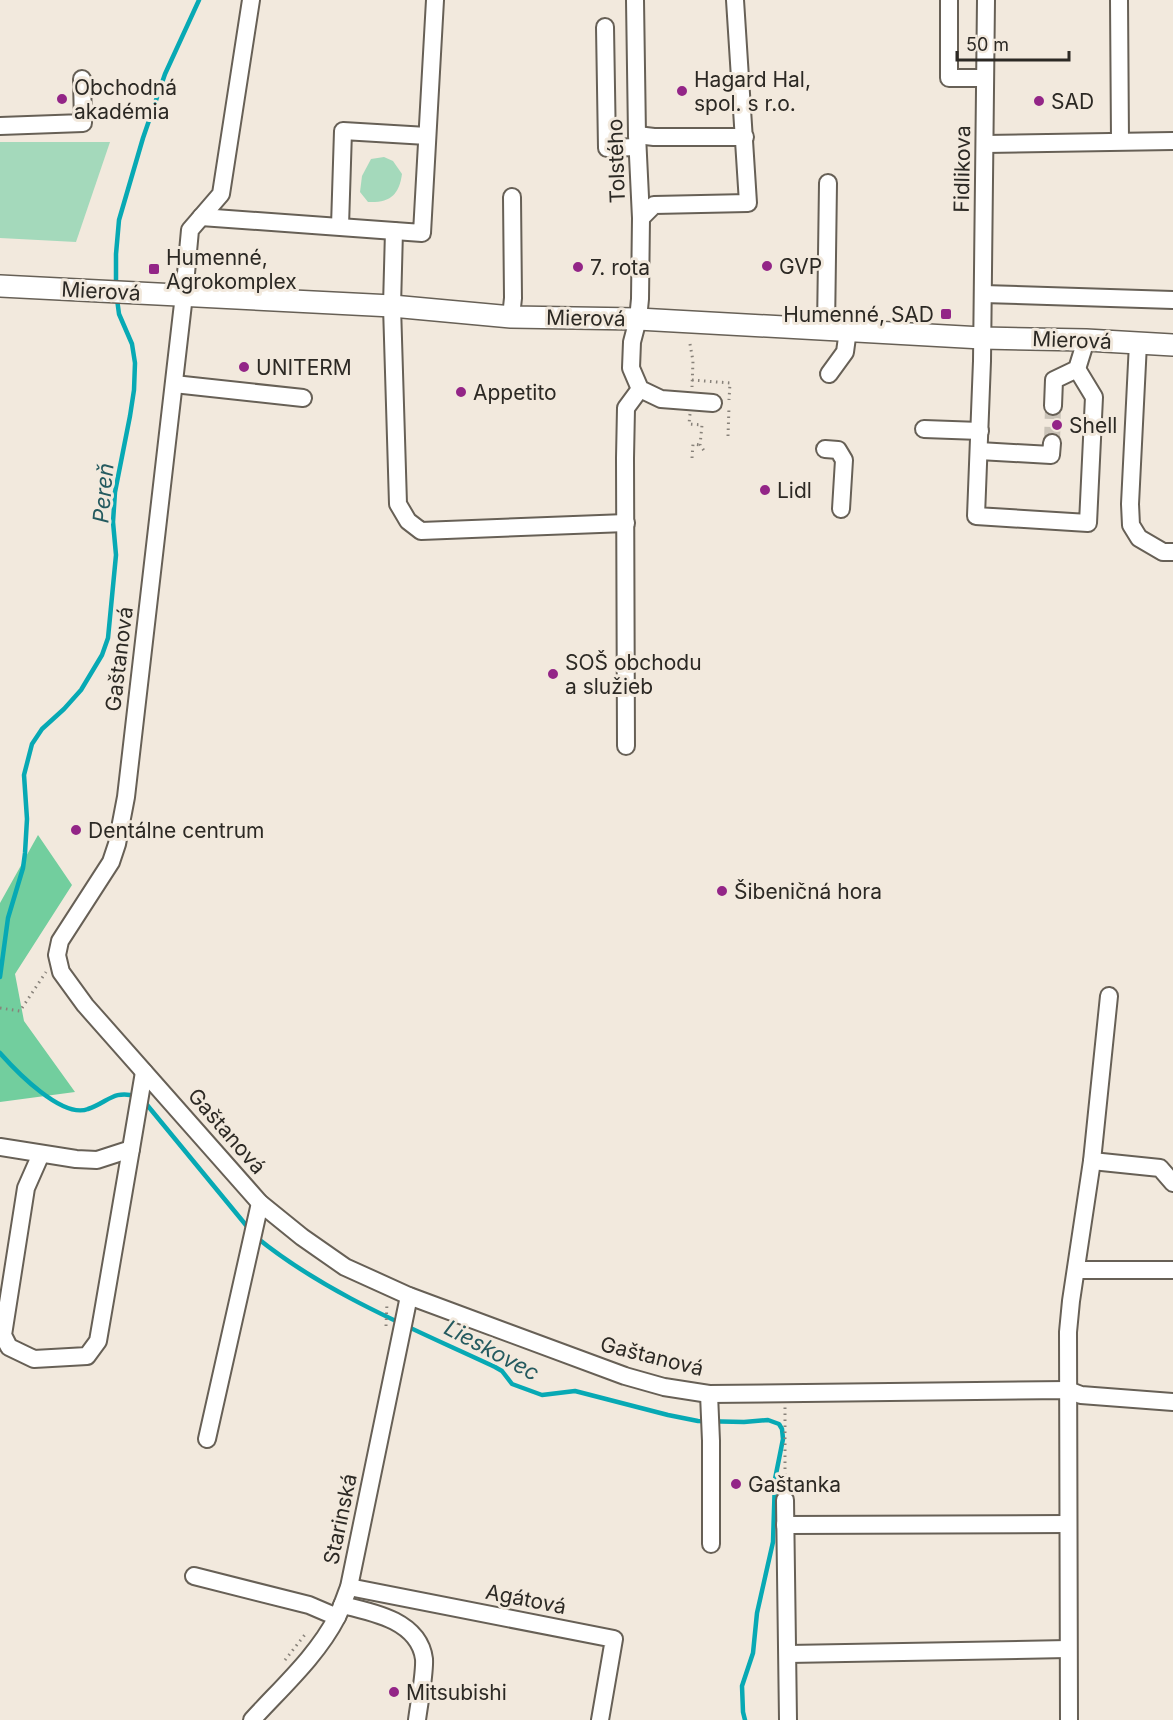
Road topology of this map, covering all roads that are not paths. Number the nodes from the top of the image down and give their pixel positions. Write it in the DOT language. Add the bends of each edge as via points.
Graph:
graph roads {
  1 [pos="250,0"];
  2 [pos="435,0"];
  3 [pos="635,0"];
  4 [pos="735,0"];
  5 [pos="950,0"];
  6 [pos="986,0"];
  7 [pos="1119,0"];
  8 [pos="605,27"];
  9 [pos="985,78"];
  10 [pos="82,79"];
  11 [pos="0,126"];
  12 [pos="427,136"];
  13 [pos="745,137"];
  14 [pos="637,141"];
  15 [pos="1120,141"];
  16 [pos="1173,141"];
  17 [pos="985,144"];
  18 [pos="828,183"];
  19 [pos="512,197"];
  20 [pos="201,217"];
  21 [pos="641,218"];
  22 [pos="340,226"];
  23 [pos="394,231"];
  24 [pos="0,286"];
  25 [pos="983,294"];
  26 [pos="184,295"];
  27 [pos="1173,300"];
  28 [pos="392,306"];
  29 [pos="511,317"];
  30 [pos="638,319"];
  31 [pos="826,329"];
  32 [pos="848,330"];
  33 [pos="982,338"];
  34 [pos="1086,340"];
  35 [pos="1138,343"];
  36 [pos="1173,345"];
  37 [pos="1077,369"];
  38 [pos="829,374"];
  39 [pos="174,384"];
  40 [pos="640,389"];
  41 [pos="303,398"];
  42 [pos="712,403"];
  43 [pos="1053,406"];
  44 [pos="924,429"];
  45 [pos="980,431"];
  46 [pos="1052,442"];
  47 [pos="825,450"];
  48 [pos="979,451"];
  49 [pos="841,509"];
  50 [pos="626,523"];
  51 [pos="1173,552"];
  52 [pos="626,746"];
  53 [pos="1108,996"];
  54 [pos="144,1072"];
  55 [pos="0,1148"];
  56 [pos="131,1149"];
  57 [pos="41,1154"];
  58 [pos="1092,1161"];
  59 [pos="1173,1183"];
  60 [pos="260,1203"];
  61 [pos="1076,1270"];
  62 [pos="1173,1270"];
  63 [pos="409,1296"];
  64 [pos="1068,1390"];
  65 [pos="709,1394"];
  66 [pos="1173,1402"];
  67 [pos="207,1439"];
  68 [pos="785,1500"];
  69 [pos="1067,1524"];
  70 [pos="785,1525"];
  71 [pos="711,1544"];
  72 [pos="194,1576"];
  73 [pos="349,1587"];
  74 [pos="334,1611"];
  75 [pos="1068,1649"];
  76 [pos="788,1654"];
  77 [pos="252,1720"];
  78 [pos="417,1720"];
  79 [pos="600,1720"];
  80 [pos="788,1720"];
  81 [pos="1069,1720"];
  1 -- 20 [label="street, Gaštanová" via="221,194"];
  2 -- 12 [label="street"];
  3 -- 14 [label="street, Tolstého"];
  4 -- 13 [label="street"];
  5 -- 9 [label="street" via="949,78"];
  6 -- 9 [label="street, Fidlikova"];
  7 -- 15 [label="street"];
  8 -- 14 [label="street" via="607,148"];
  9 -- 17 [label="street, Fidlikova"];
  10 -- 11 [label="street" via="83,123"];
  12 -- 22 [label="street" via="343,131"];
  12 -- 23 [label="street" via="422,233"];
  13 -- 14 [label="street" via="654,137"];
  13 -- 21 [label="street" via="748,203 654,205"];
  14 -- 21 [label="street, Tolstého"];
  15 -- 16 [label="street"];
  15 -- 17 [label="street"];
  17 -- 25 [label="street, Fidlikova"];
  18 -- 31 [label="street"];
  19 -- 29 [label="street"];
  20 -- 22 [label="street"];
  20 -- 26 [label="street, Gaštanová" via="190,230"];
  21 -- 30 [label="street, Tolstého"];
  22 -- 23 [label="street"];
  23 -- 28 [label="street"];
  24 -- 26 [label="main road, Mierová"];
  25 -- 27 [label="street"];
  25 -- 33 [label="street, Fidlikova"];
  26 -- 28 [label="main road, Mierová"];
  26 -- 39 [label="street, Gaštanová"];
  28 -- 29 [label="main road, Mierová"];
  28 -- 50 [label="street" via="399,504 408,521 421,531"];
  29 -- 30 [label="main road, Mierová"];
  30 -- 31 [label="main road, Mierová"];
  30 -- 40 [label="street, Tolstého" via="631,368"];
  31 -- 32 [label="main road, Mierová"];
  32 -- 33 [label="main road, Mierová"];
  32 -- 38 [label="street" via="845,352"];
  33 -- 34 [label="main road, Mierová"];
  33 -- 45 [label="street, Fidlikova"];
  34 -- 35 [label="main road, Mierová"];
  34 -- 37 [label="street"];
  35 -- 36 [label="main road, Mierová"];
  35 -- 51 [label="street" via="1131,525 1139,538 1163,552"];
  37 -- 43 [label="street" via="1054,380"];
  37 -- 48 [label="street, Fidlikova" via="1094,397 1088,523 976,516"];
  39 -- 41 [label="street"];
  39 -- 54 [label="street, Gaštanová" via="126,797 117,844 111,862 60,941 57,955 61,972 85,1005"];
  40 -- 42 [label="street" via="661,399"];
  40 -- 50 [label="street" via="626,408"];
  44 -- 45 [label="street"];
  45 -- 48 [label="street, Fidlikova"];
  46 -- 48 [label="street" via="1051,455"];
  47 -- 49 [label="street" via="838,450 844,460"];
  50 -- 52 [label="street"];
  53 -- 58 [label="street"];
  54 -- 56 [label="street"];
  54 -- 60 [label="street, Gaštanová"];
  55 -- 57 [label="street"];
  56 -- 57 [label="street" via="97,1160"];
  56 -- 57 [label="street" via="98,1341 87,1356 34,1359 9,1347 3,1335 26,1188"];
  58 -- 59 [label="street" via="1160,1168"];
  58 -- 61 [label="street"];
  60 -- 63 [label="street, Gaštanová" via="345,1267"];
  60 -- 67 [label="street"];
  61 -- 62 [label="street"];
  61 -- 64 [label="street" via="1068,1332"];
  63 -- 65 [label="street, Gaštanová" via="625,1376"];
  63 -- 73 [label="street, Starinská"];
  64 -- 65 [label="street, Gaštanová"];
  64 -- 66 [label="street, Gaštanová" via="1081,1395"];
  64 -- 69 [label="street"];
  65 -- 71 [label="street"];
  68 -- 70 [label="street"];
  69 -- 70 [label="street"];
  69 -- 75 [label="street"];
  70 -- 76 [label="street"];
  72 -- 74 [label="street"];
  73 -- 74 [label="street, Starinská"];
  73 -- 79 [label="street, Agátová" via="614,1639"];
  74 -- 77 [label="street, Starinská" via="317,1648"];
  74 -- 78 [label="street" via="372,1612 398,1623 419,1641 424,1660"];
  75 -- 76 [label="street"];
  75 -- 81 [label="street"];
  76 -- 80 [label="street"];
}
